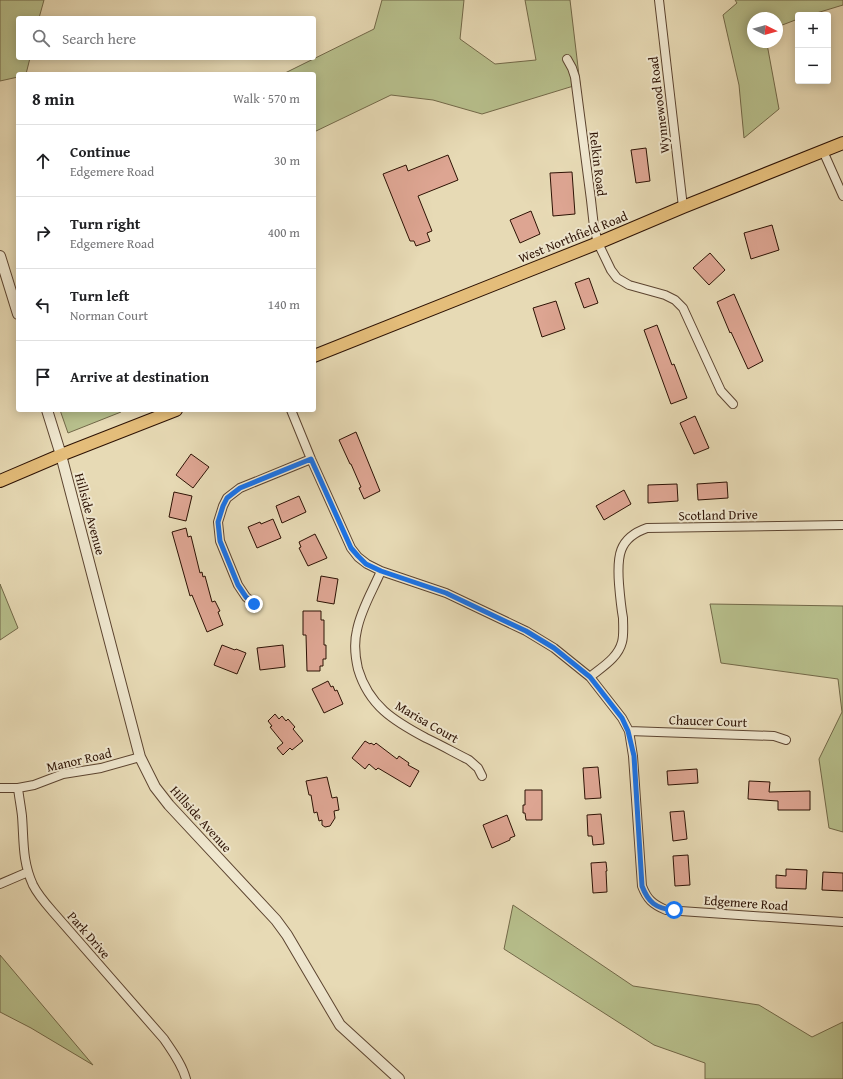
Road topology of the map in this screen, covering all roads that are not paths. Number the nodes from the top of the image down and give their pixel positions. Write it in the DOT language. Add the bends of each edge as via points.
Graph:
graph roads {
  1 [pos="659,0"];
  2 [pos="567,59"];
  3 [pos="843,143"];
  4 [pos="823,151"];
  5 [pos="843,196"];
  6 [pos="683,207"];
  7 [pos="598,243"];
  8 [pos="0,256"];
  9 [pos="16,308"];
  10 [pos="316,355"];
  11 [pos="733,404"];
  12 [pos="49,412"];
  13 [pos="171,412"];
  14 [pos="292,412"];
  15 [pos="61,455"];
  16 [pos="311,459"];
  17 [pos="0,480"];
  18 [pos="843,524"];
  19 [pos="381,571"];
  20 [pos="254,604"];
  21 [pos="590,677"];
  22 [pos="628,731"];
  23 [pos="786,740"];
  24 [pos="140,757"];
  25 [pos="482,776"];
  26 [pos="0,788"];
  27 [pos="18,788"];
  28 [pos="28,872"];
  29 [pos="0,884"];
  30 [pos="843,922"];
  31 [pos="186,1079"];
  32 [pos="399,1079"];
  1 -- 6 [label="street, Wynnewood Road"];
  2 -- 7 [label="street, Relkin Road" via="575,77"];
  3 -- 4 [label="main road, West Northfield Road"];
  4 -- 5 [label="street"];
  4 -- 6 [label="main road, West Northfield Road"];
  6 -- 7 [label="main road, West Northfield Road"];
  7 -- 10 [label="main road, West Northfield Road"];
  7 -- 11 [label="street, Relkin Road" via="617,278 629,285 665,295 684,308 721,391"];
  8 -- 9 [label="street"];
  12 -- 15 [label="street, Hillside Avenue"];
  13 -- 15 [label="main road"];
  14 -- 16 [label="street, Edgemere Road"];
  15 -- 17 [label="main road"];
  15 -- 24 [label="street, Hillside Avenue"];
  16 -- 19 [label="street, Edgemere Road" via="351,548 366,564"];
  16 -- 20 [label="street" via="240,488 227,498 223,506 218,522 220,541 238,585"];
  18 -- 21 [label="street, Scotland Drive" via="647,528 636,533 627,540 618,558 622,642 610,661"];
  19 -- 21 [label="street, Edgemere Road" via="446,593 526,631 554,648"];
  19 -- 25 [label="street, Marisa Court" via="360,617 355,644 356,659 364,685 372,698 389,715 402,725 470,760"];
  21 -- 22 [label="street, Edgemere Road" via="622,718"];
  22 -- 23 [label="street, Chaucer Court" via="774,736"];
  22 -- 30 [label="street, Edgemere Road" via="634,756 642,886 645,895 652,902 666,910"];
  24 -- 27 [label="street, Manor Road" via="101,768 63,774"];
  24 -- 32 [label="street, Hillside Avenue" via="155,787 169,805 276,920 340,1025"];
  26 -- 27 [label="street, Manor Road"];
  27 -- 28 [label="street, Park Drive" via="24,857"];
  28 -- 29 [label="street"];
  28 -- 31 [label="street, Park Drive" via="34,886 53,912 164,1039 177,1058"];
}
